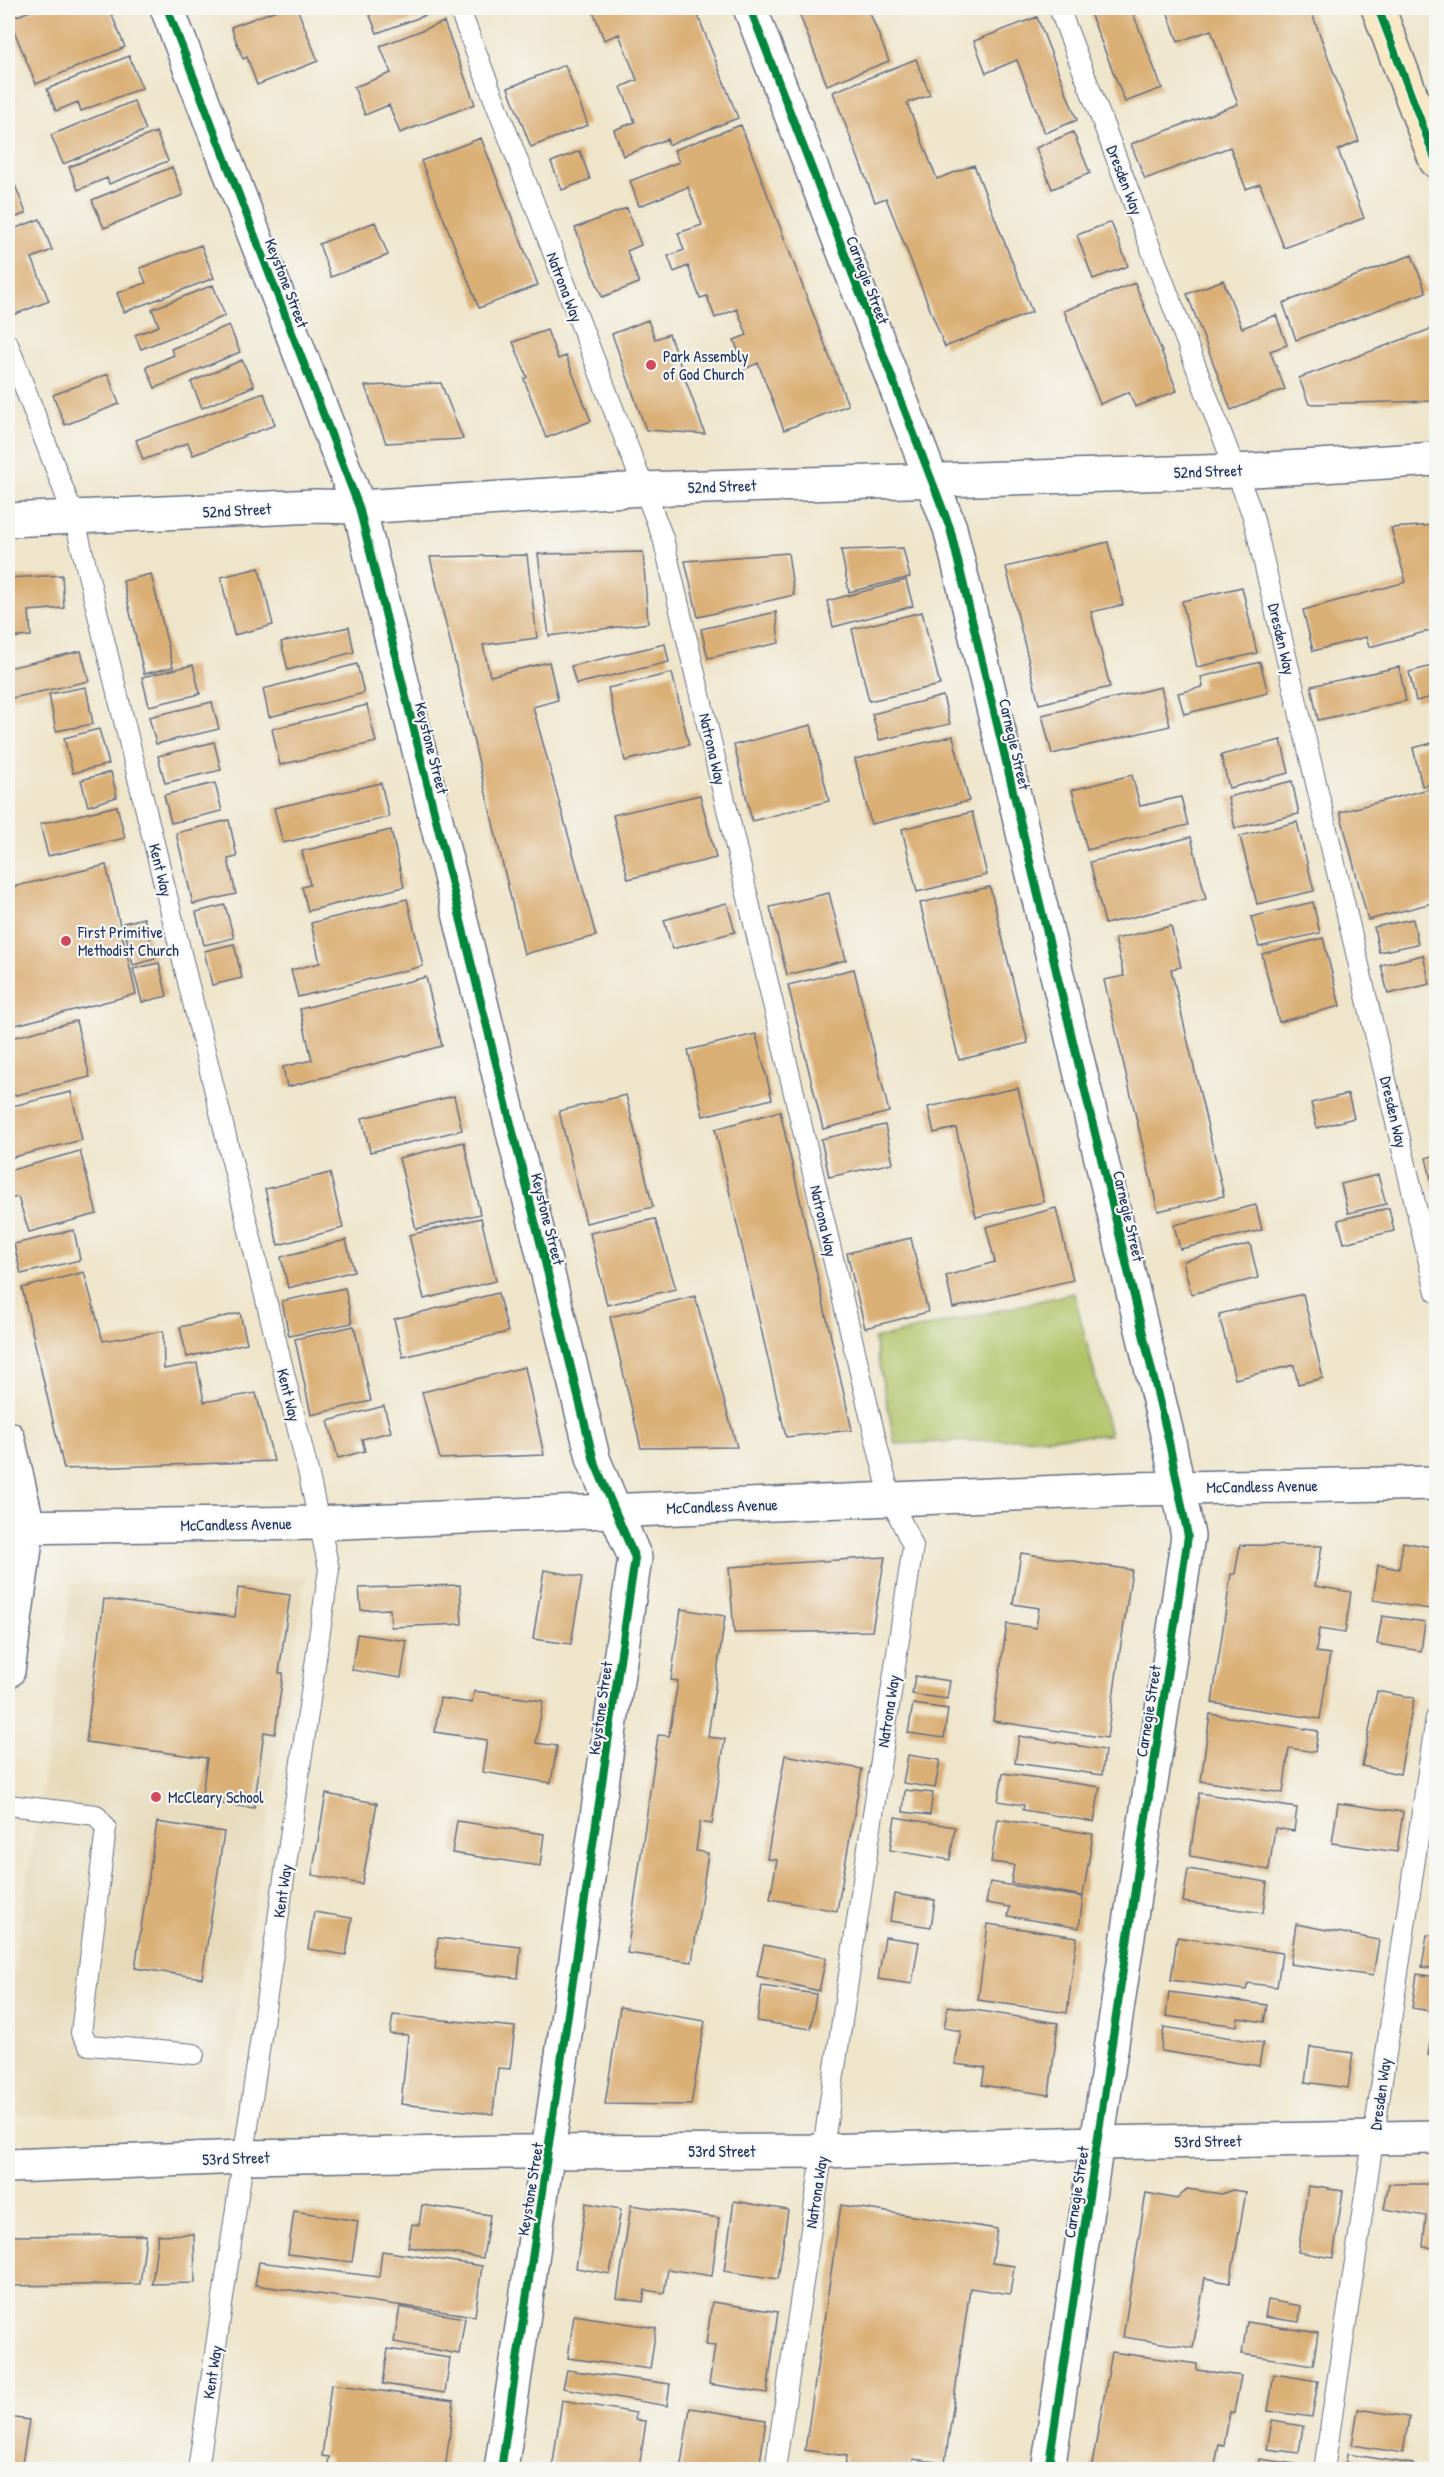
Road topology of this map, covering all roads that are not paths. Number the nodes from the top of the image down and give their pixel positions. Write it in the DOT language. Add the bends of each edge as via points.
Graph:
graph roads {
  1 [pos="167,8"];
  2 [pos="459,8"];
  3 [pos="750,8"];
  4 [pos="1059,8"];
  5 [pos="1378,8"];
  6 [pos="1434,148"];
  7 [pos="8,344"];
  8 [pos="1437,459"];
  9 [pos="1236,471"];
  10 [pos="930,480"];
  11 [pos="642,489"];
  12 [pos="359,507"];
  13 [pos="74,517"];
  14 [pos="8,520"];
  15 [pos="1437,1292"];
  16 [pos="8,1438"];
  17 [pos="1437,1483"];
  18 [pos="1180,1488"];
  19 [pos="891,1500"];
  20 [pos="615,1510"];
  21 [pos="319,1523"];
  22 [pos="18,1526"];
  23 [pos="8,1671"];
  24 [pos="1437,1718"];
  25 [pos="8,1805"];
  26 [pos="194,2054"];
  27 [pos="1437,2137"];
  28 [pos="1374,2138"];
  29 [pos="1097,2143"];
  30 [pos="822,2151"];
  31 [pos="550,2152"];
  32 [pos="244,2157"];
  33 [pos="8,2166"];
  34 [pos="198,2469"];
  35 [pos="501,2469"];
  36 [pos="775,2469"];
  37 [pos="1048,2469"];
  38 [pos="1324,2469"];
  1 -- 12 [label="street, Keystone Street"];
  2 -- 11 [label="lane, Natrona Way"];
  3 -- 10 [label="street, Carnegie Street"];
  4 -- 9 [label="lane, Dresden Way"];
  5 -- 6 [label="main road"];
  7 -- 13 [label="lane, Kent Way"];
  8 -- 9 [label="street, 52nd Street"];
  9 -- 10 [label="street, 52nd Street"];
  9 -- 15 [label="lane, Dresden Way" via="1253,516"];
  10 -- 11 [label="street, 52nd Street"];
  10 -- 18 [label="street, Carnegie Street" via="950,528"];
  11 -- 12 [label="street, 52nd Street"];
  11 -- 19 [label="lane, Natrona Way" via="663,538"];
  12 -- 13 [label="street, 52nd Street"];
  12 -- 20 [label="street, Keystone Street" via="594,1461"];
  13 -- 14 [label="street, 52nd Street"];
  13 -- 21 [label="lane, Kent Way"];
  16 -- 22 [label="street"];
  17 -- 18 [label="street, McCandless Avenue"];
  18 -- 19 [label="street, McCandless Avenue"];
  18 -- 29 [label="street, Carnegie Street" via="1188,1536"];
  19 -- 20 [label="street, McCandless Avenue"];
  19 -- 30 [label="lane, Natrona Way" via="913,1546"];
  20 -- 21 [label="street, McCandless Avenue"];
  20 -- 31 [label="street, Keystone Street" via="635,1558"];
  21 -- 22 [label="street, McCandless Avenue"];
  21 -- 32 [label="lane, Kent Way" via="329,1569"];
  22 -- 23 [label="street"];
  24 -- 28 [label="lane, Dresden Way"];
  25 -- 26 [label="lane" via="96,1815 105,1828 81,2033 89,2045"];
  27 -- 28 [label="street, 53rd Street"];
  28 -- 29 [label="street, 53rd Street"];
  28 -- 38 [label="lane, Dresden Way"];
  29 -- 30 [label="street, 53rd Street"];
  29 -- 37 [label="street, Carnegie Street"];
  30 -- 31 [label="street, 53rd Street"];
  30 -- 36 [label="lane, Natrona Way"];
  31 -- 32 [label="street, 53rd Street"];
  31 -- 35 [label="street, Keystone Street"];
  32 -- 33 [label="street, 53rd Street"];
  32 -- 34 [label="lane, Kent Way"];
}
